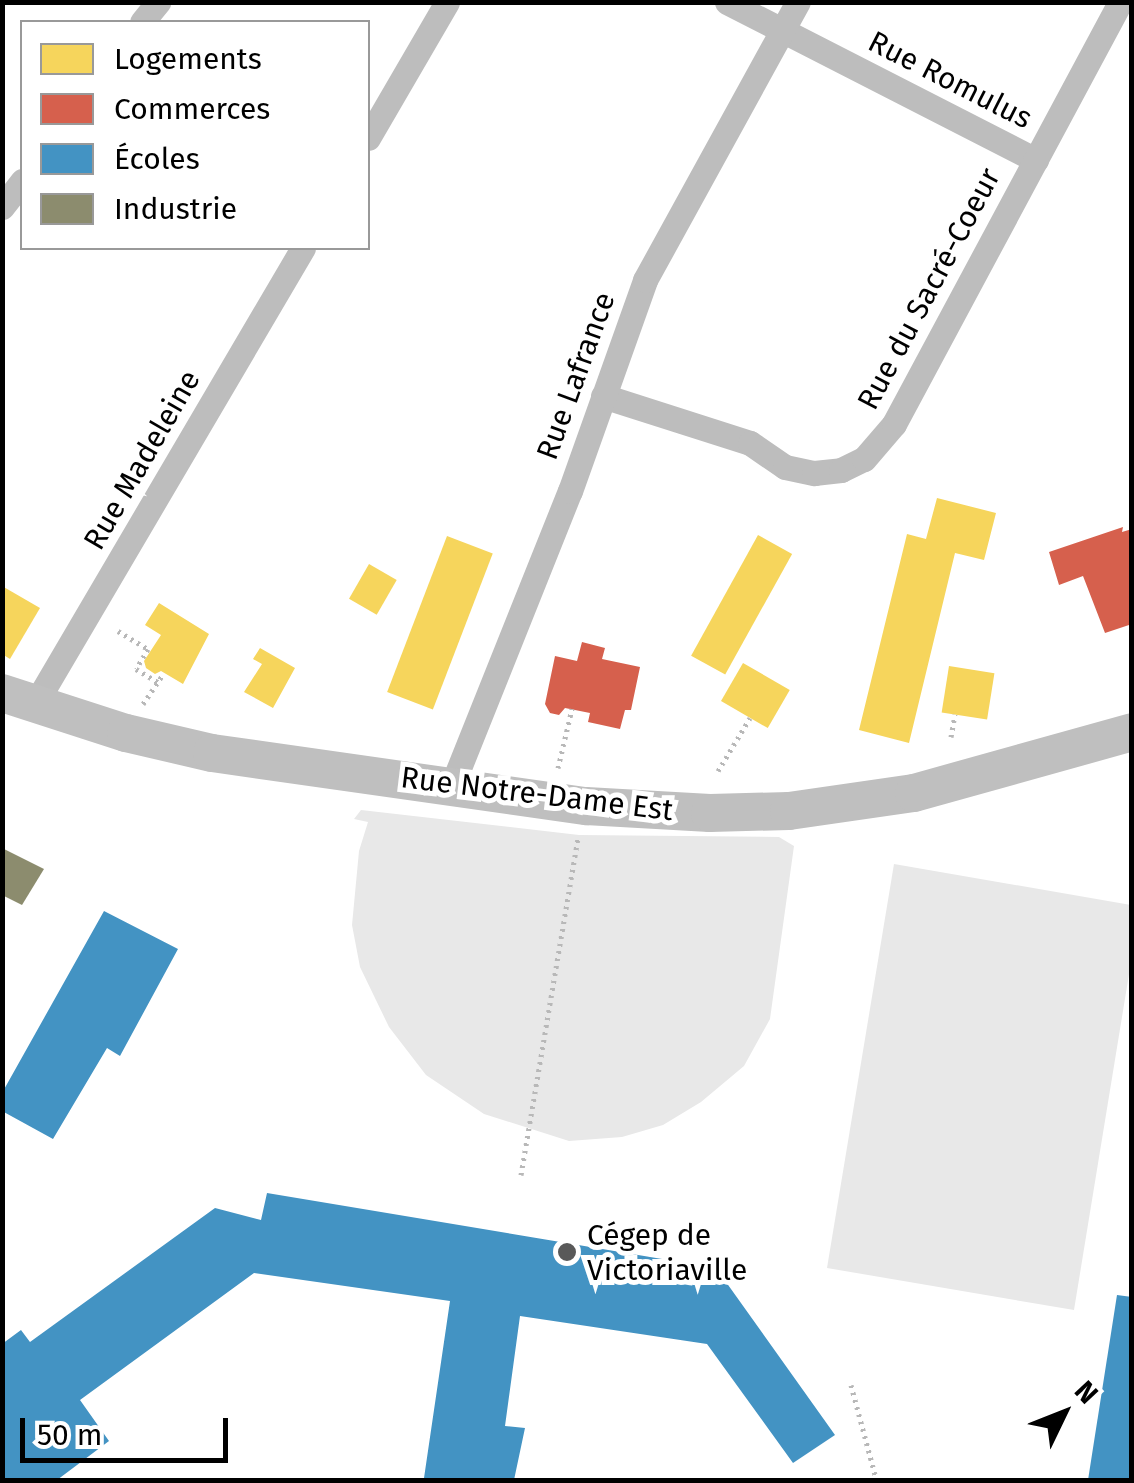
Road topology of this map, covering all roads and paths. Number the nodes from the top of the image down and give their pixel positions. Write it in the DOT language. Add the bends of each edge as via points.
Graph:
graph roads {
  1 [pos="447,2"];
  2 [pos="727,2"];
  3 [pos="798,2"];
  4 [pos="1120,2"];
  5 [pos="781,30"];
  6 [pos="370,135"];
  7 [pos="1036,160"];
  8 [pos="20,184"];
  9 [pos="2,208"];
  10 [pos="303,250"];
  11 [pos="603,396"];
  12 [pos="118,631"];
  13 [pos="164,672"];
  14 [pos="158,682"];
  15 [pos="19,699"];
  16 [pos="141,707"];
  17 [pos="572,709"];
  18 [pos="955,714"];
  19 [pos="750,718"];
  20 [pos="1132,732"];
  21 [pos="951,736"];
  22 [pos="558,768"];
  23 [pos="718,770"];
  24 [pos="451,788"];
  25 [pos="586,806"];
  26 [pos="521,1174"];
  27 [pos="851,1385"];
  28 [pos="876,1478"];
  1 -- 6 [label="street"];
  2 -- 5 [label="street, Rue Romulus"];
  3 -- 5 [label="street, Rue Lafrance"];
  4 -- 7 [label="street, Rue du Sacré-Coeur"];
  5 -- 7 [label="street, Rue Romulus"];
  5 -- 11 [label="street, Rue Lafrance" via="645,280"];
  7 -- 11 [label="street, Rue du Sacré-Coeur" via="894,424 864,459 814,473 785,467 750,443"];
  8 -- 9 [label="street"];
  10 -- 15 [label="street, Rue Madeleine"];
  11 -- 24 [label="street, Rue Lafrance"];
  12 -- 14 [label="path" via="148,649 136,669"];
  13 -- 14 [label="path"];
  14 -- 16 [label="path"];
  15 -- 24 [label="street, Rue Notre-Dame Est" via="212,754"];
  17 -- 22 [label="path"];
  18 -- 21 [label="path"];
  19 -- 23 [label="path"];
  20 -- 25 [label="street, Rue Notre-Dame Est" via="914,793 789,811"];
  24 -- 25 [label="street, Rue Notre-Dame Est"];
  25 -- 26 [label="path"];
  27 -- 28 [label="path"];
}
